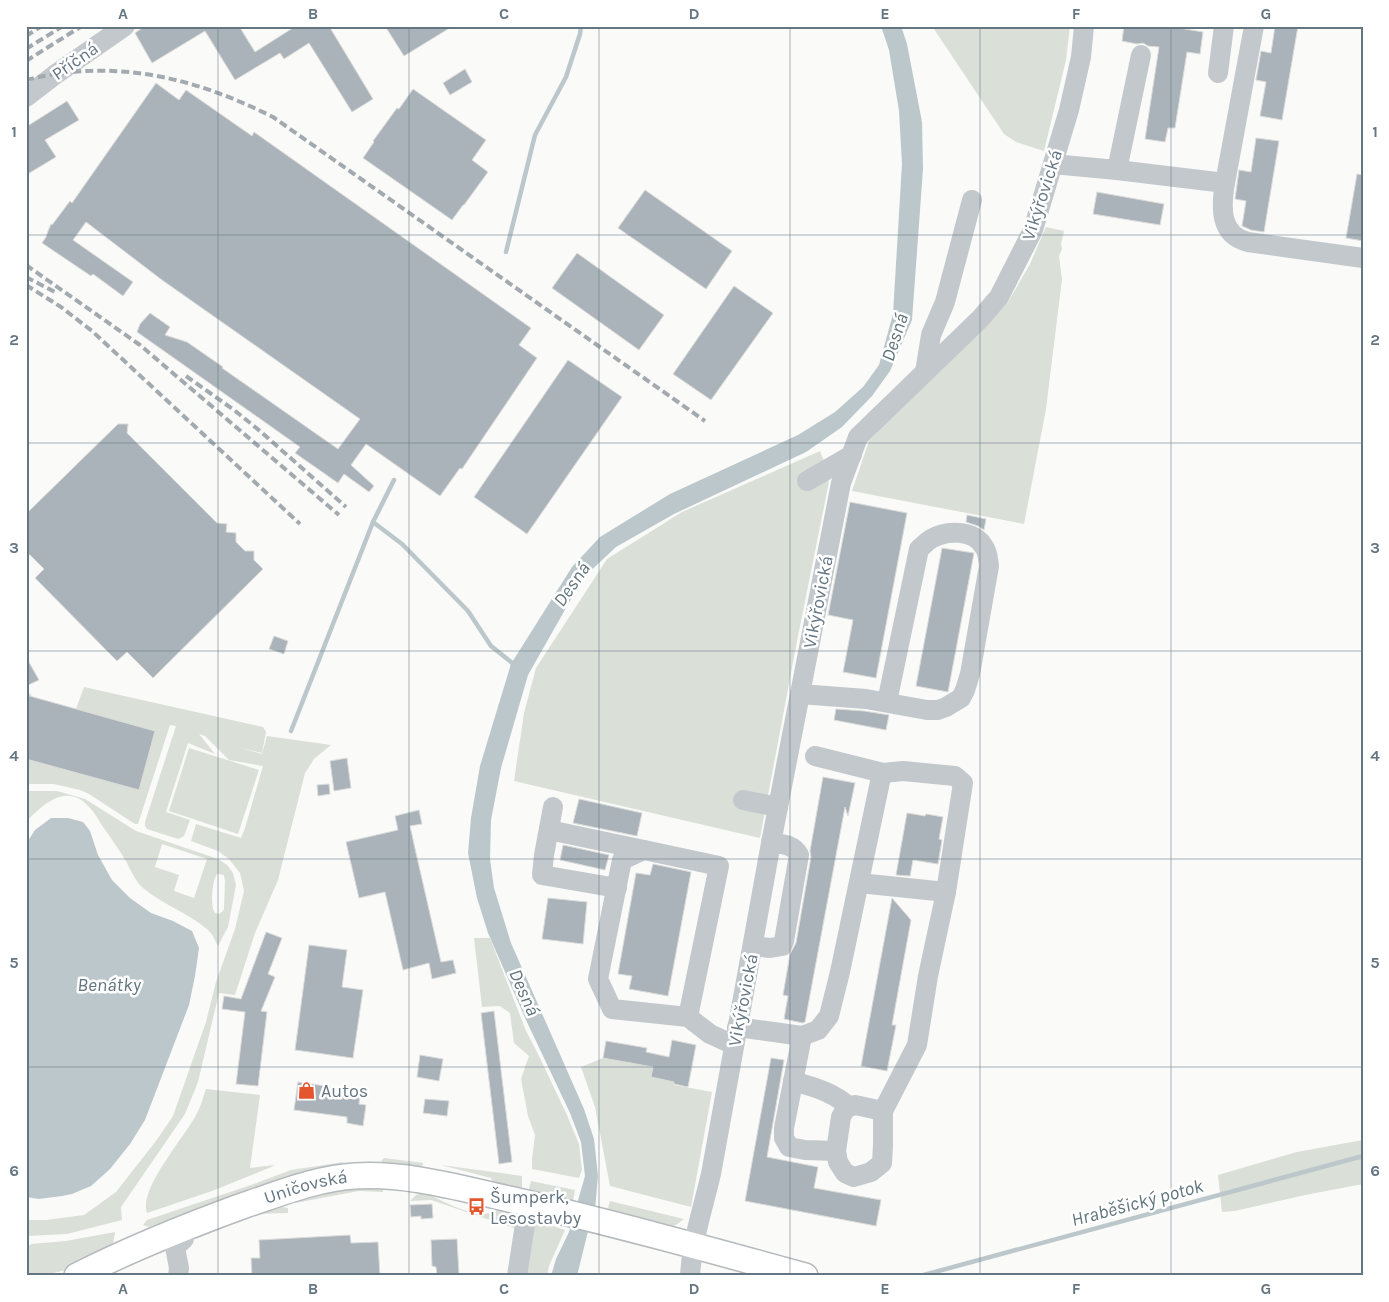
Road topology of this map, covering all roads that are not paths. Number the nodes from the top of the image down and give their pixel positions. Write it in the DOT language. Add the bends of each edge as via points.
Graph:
graph roads {
  1 [pos="125,26"];
  2 [pos="1084,26"];
  3 [pos="1224,26"];
  4 [pos="1254,26"];
  5 [pos="1140,55"];
  6 [pos="1218,73"];
  7 [pos="26,97"];
  8 [pos="1052,164"];
  9 [pos="1117,170"];
  10 [pos="1225,183"];
  11 [pos="972,200"];
  12 [pos="1363,258"];
  13 [pos="925,372"];
  14 [pos="852,455"];
  15 [pos="807,480"];
  16 [pos="800,694"];
  17 [pos="887,702"];
  18 [pos="814,756"];
  19 [pos="883,773"];
  20 [pos="743,800"];
  21 [pos="553,807"];
  22 [pos="778,807"];
  23 [pos="549,830"];
  24 [pos="771,842"];
  25 [pos="644,850"];
  26 [pos="859,883"];
  27 [pos="617,888"];
  28 [pos="946,892"];
  29 [pos="753,946"];
  30 [pos="688,1017"];
  31 [pos="736,1036"];
  32 [pos="802,1036"];
  33 [pos="793,1081"];
  34 [pos="849,1107"];
  35 [pos="883,1111"];
  36 [pos="836,1151"];
  37 [pos="537,1206"];
  38 [pos="184,1239"];
  39 [pos="693,1245"];
  40 [pos="77,1276"];
  41 [pos="178,1276"];
  42 [pos="517,1276"];
  43 [pos="690,1276"];
  44 [pos="805,1276"];
  1 -- 7 [label="street, Příčná"];
  2 -- 8 [label="street, Vikýřovická" via="1077,79"];
  3 -- 6 [label="street"];
  4 -- 10 [label="street"];
  5 -- 9 [label="street"];
  8 -- 9 [label="street"];
  8 -- 13 [label="street, Vikýřovická" via="1034,230 999,297"];
  9 -- 10 [label="street"];
  10 -- 12 [label="street" via="1222,199 1224,216 1231,233 1239,240"];
  11 -- 13 [label="street" via="945,302 930,335"];
  13 -- 14 [label="street, Vikýřovická" via="858,437"];
  14 -- 15 [label="street"];
  14 -- 16 [label="street, Vikýřovická" via="841,483"];
  16 -- 17 [label="street"];
  16 -- 22 [label="street, Vikýřovická"];
  17 -- 17 [label="street" via="938,710 961,698 970,674 989,566 984,546 971,535 942,535 932,538 919,550"];
  18 -- 19 [label="street"];
  19 -- 26 [label="street"];
  19 -- 28 [label="street" via="903,771 955,776 964,783"];
  20 -- 22 [label="street"];
  21 -- 23 [label="street"];
  22 -- 24 [label="street, Vikýřovická"];
  23 -- 25 [label="street"];
  23 -- 27 [label="street" via="542,875"];
  24 -- 29 [label="street, Vikýřovická"];
  24 -- 29 [label="street" via="796,849 799,855 796,874 782,946"];
  25 -- 27 [label="street" via="622,860"];
  25 -- 30 [label="street" via="719,866"];
  26 -- 28 [label="street"];
  26 -- 32 [label="street" via="829,1016 818,1030"];
  27 -- 30 [label="street" via="598,979 612,1009"];
  28 -- 35 [label="street" via="916,1045"];
  29 -- 31 [label="street, Vikýřovická"];
  30 -- 31 [label="street" via="710,1034"];
  31 -- 32 [label="street"];
  31 -- 39 [label="street, Vikýřovická" via="711,1174"];
  32 -- 33 [label="street"];
  33 -- 34 [label="street" via="841,1099"];
  33 -- 36 [label="street" via="784,1128 784,1138 789,1147"];
  34 -- 35 [label="street" via="856,1105"];
  34 -- 36 [label="street" via="841,1117"];
  35 -- 36 [label="street" via="882,1163 871,1172 854,1177 845,1172 838,1162"];
  37 -- 39 [label="main road, Uničovská"];
  37 -- 40 [label="main road, Uničovská" via="425,1180 378,1176 339,1178 299,1187 180,1229"];
  37 -- 42 [label="street" via="525,1224"];
  38 -- 41 [label="street" via="174,1247"];
  39 -- 43 [label="street, Vikýřovická"];
  39 -- 44 [label="main road, Uničovská"];
}
